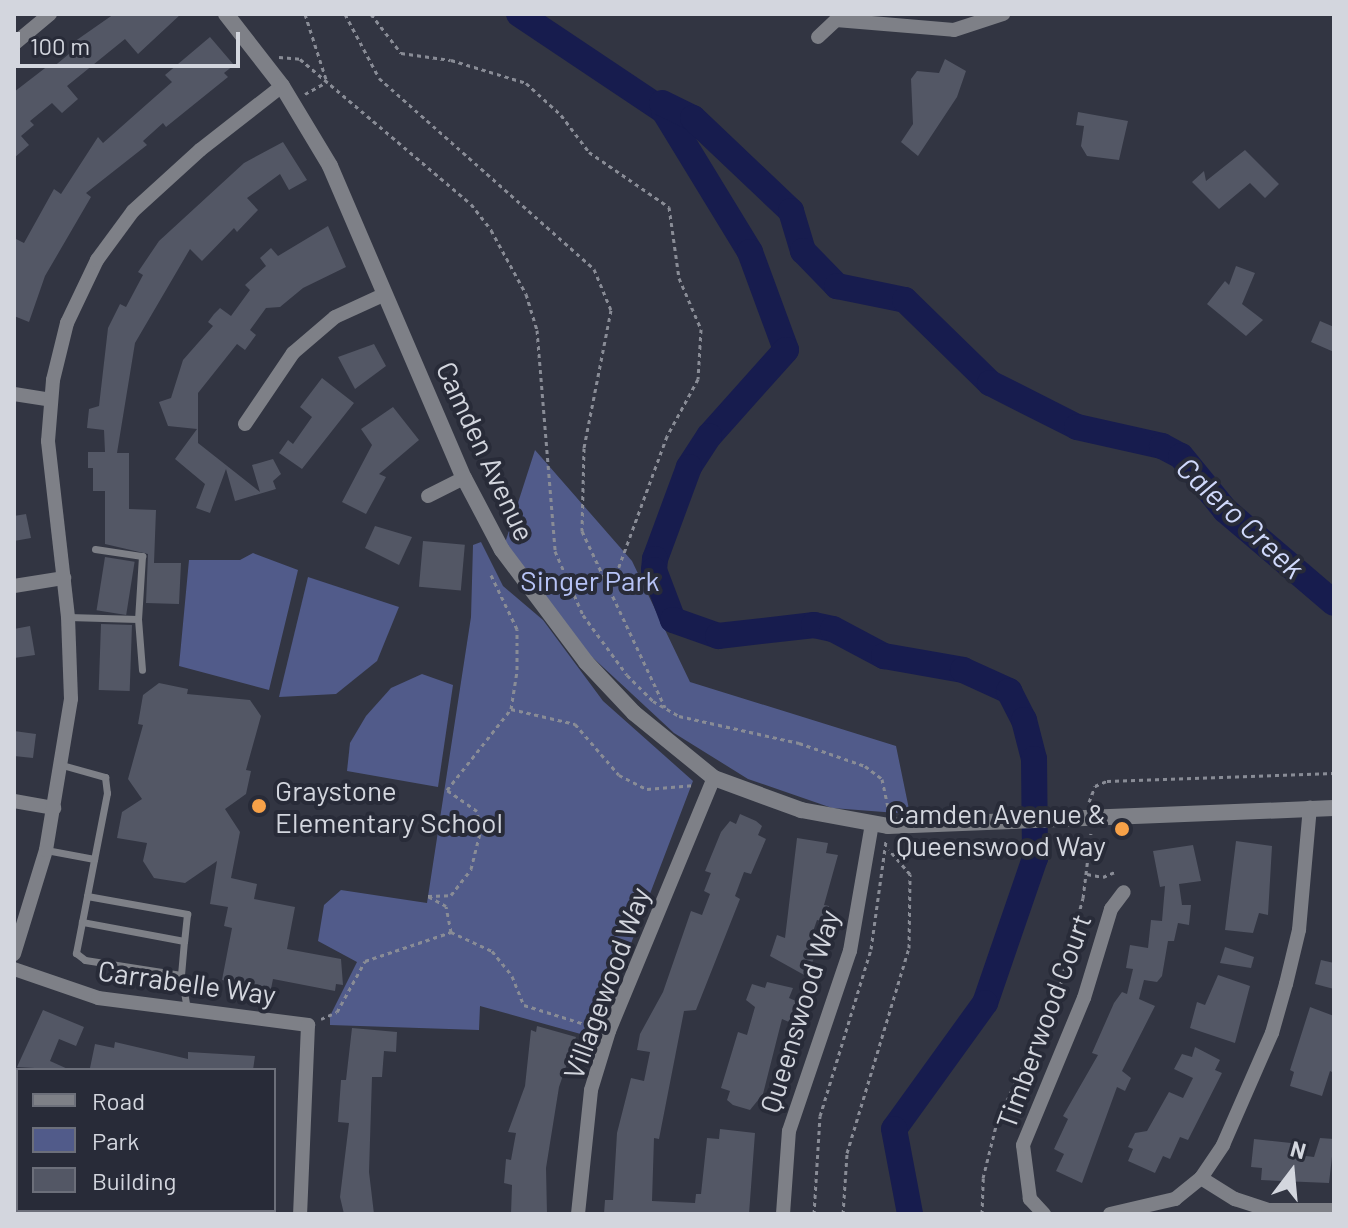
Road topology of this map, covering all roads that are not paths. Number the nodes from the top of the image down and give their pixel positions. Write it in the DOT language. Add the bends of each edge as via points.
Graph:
graph roads {
  1 [pos="50,14"];
  2 [pos="226,14"];
  3 [pos="1003,14"];
  4 [pos="818,37"];
  5 [pos="14,44"];
  6 [pos="282,86"];
  7 [pos="385,294"];
  8 [pos="14,394"];
  9 [pos="50,400"];
  10 [pos="245,424"];
  11 [pos="464,478"];
  12 [pos="428,496"];
  13 [pos="95,549"];
  14 [pos="64,578"];
  15 [pos="14,586"];
  16 [pos="68,617"];
  17 [pos="138,619"];
  18 [pos="142,670"];
  19 [pos="62,765"];
  20 [pos="714,778"];
  21 [pos="14,801"];
  22 [pos="1310,807"];
  23 [pos="54,808"];
  24 [pos="1334,808"];
  25 [pos="872,824"];
  26 [pos="46,850"];
  27 [pos="94,859"];
  28 [pos="1124,892"];
  29 [pos="87,896"];
  30 [pos="82,922"];
  31 [pos="184,941"];
  32 [pos="14,954"];
  33 [pos="14,969"];
  34 [pos="181,975"];
  35 [pos="187,1011"];
  36 [pos="1201,1178"];
  37 [pos="1334,1210"];
  38 [pos="300,1214"];
  39 [pos="578,1214"];
  40 [pos="783,1214"];
  41 [pos="1044,1214"];
  42 [pos="1110,1214"];
  1 -- 5 [label="street"];
  2 -- 6 [label="street, Camden Avenue"];
  3 -- 4 [label="street" via="954,30 836,20"];
  6 -- 7 [label="street, Camden Avenue" via="330,166"];
  6 -- 9 [label="street" via="153,189 118,228 67,323"];
  7 -- 10 [label="street" via="335,317 293,353"];
  7 -- 11 [label="street, Camden Avenue"];
  8 -- 9 [label="street"];
  9 -- 14 [label="street" via="48,462"];
  11 -- 12 [label="street"];
  11 -- 20 [label="street, Camden Avenue" via="502,550 586,662 634,713"];
  13 -- 17 [label="lane" via="142,556"];
  14 -- 15 [label="street"];
  14 -- 16 [label="street"];
  16 -- 17 [label="lane"];
  16 -- 19 [label="street" via="71,699"];
  17 -- 18 [label="lane"];
  19 -- 23 [label="street"];
  19 -- 27 [label="lane" via="105,777 107,793"];
  20 -- 25 [label="street, Camden Avenue" via="801,810"];
  20 -- 39 [label="street, Villagewood Way" via="609,1031 591,1090"];
  21 -- 23 [label="street"];
  22 -- 24 [label="street, Camden Avenue"];
  22 -- 25 [label="street, Camden Avenue" via="1086,813 938,826"];
  22 -- 36 [label="street" via="1299,930 1272,1033 1223,1145"];
  23 -- 26 [label="street"];
  25 -- 40 [label="street, Queenswood Way" via="850,951 789,1131"];
  26 -- 27 [label="lane"];
  26 -- 32 [label="street"];
  27 -- 29 [label="lane"];
  28 -- 41 [label="street, Timberwood Court" via="1111,909 1084,998 1023,1145 1030,1199"];
  29 -- 30 [label="lane"];
  29 -- 31 [label="lane" via="187,914"];
  30 -- 31 [label="lane"];
  30 -- 34 [label="lane" via="76,953 85,960"];
  31 -- 34 [label="lane"];
  33 -- 35 [label="street, Carrabelle Way" via="98,998"];
  34 -- 35 [label="lane"];
  35 -- 38 [label="street, Carrabelle Way" via="308,1025"];
  36 -- 37 [label="street" via="1235,1199 1268,1210"];
  36 -- 42 [label="street" via="1175,1199"];
}
